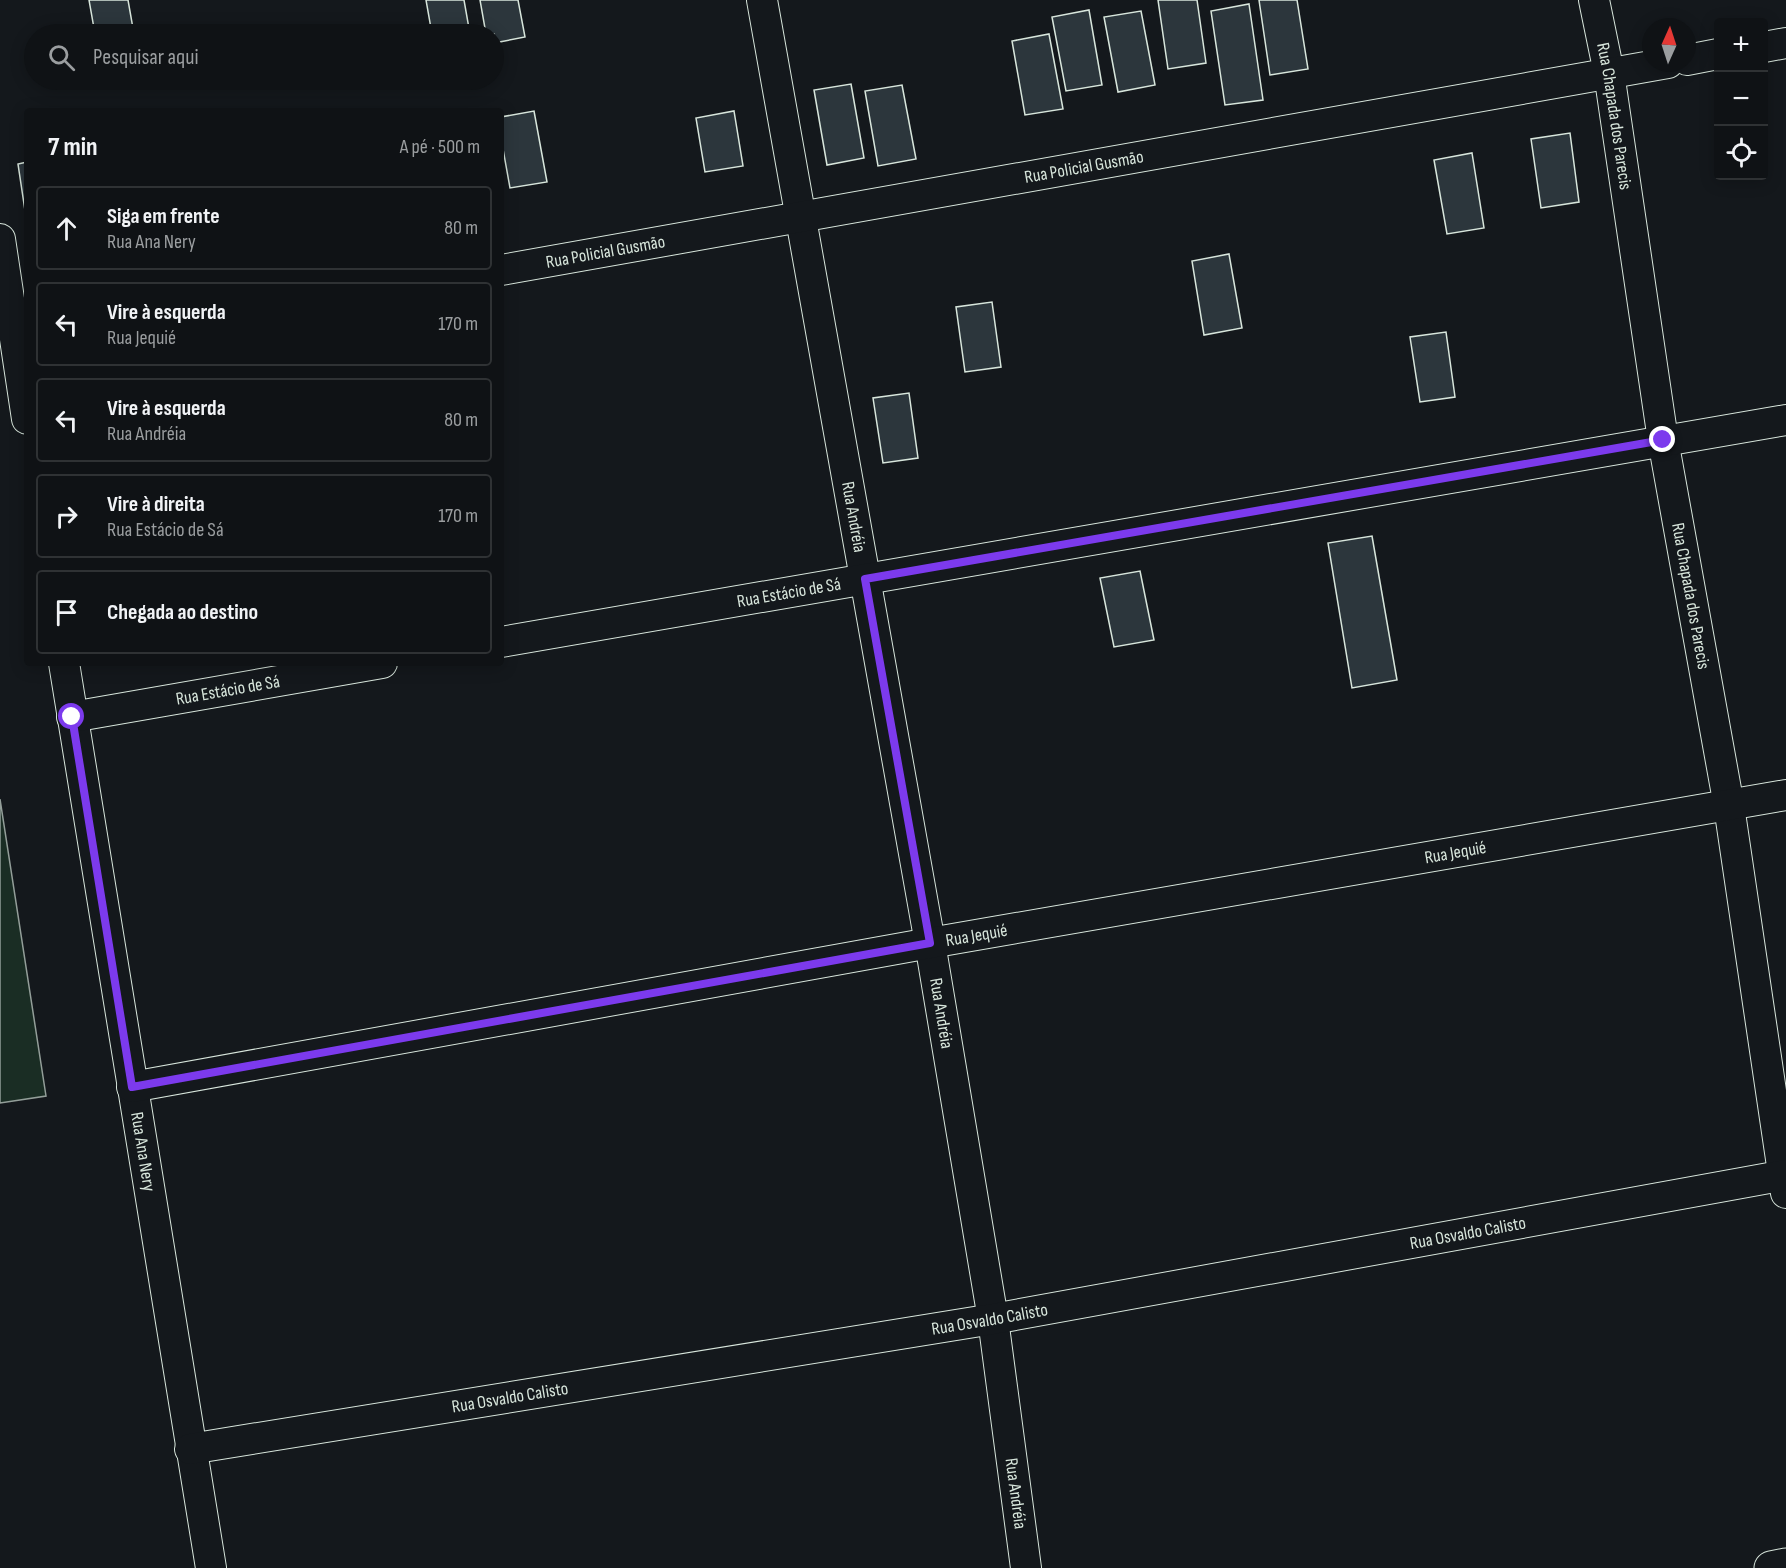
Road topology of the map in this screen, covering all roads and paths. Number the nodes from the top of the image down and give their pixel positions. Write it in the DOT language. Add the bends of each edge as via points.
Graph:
graph roads {
  1 [pos="762,0"];
  2 [pos="1594,0"];
  3 [pos="1786,43"];
  4 [pos="1768,45"];
  5 [pos="1714,55"];
  6 [pos="1696,58"];
  7 [pos="1642,67"];
  8 [pos="1609,73"];
  9 [pos="802,219"];
  10 [pos="0,239"];
  11 [pos="504,269"];
  12 [pos="15,354"];
  13 [pos="24,403"];
  14 [pos="1786,420"];
  15 [pos="1663,440"];
  16 [pos="865,579"];
  17 [pos="504,641"];
  18 [pos="64,666"];
  19 [pos="365,666"];
  20 [pos="72,717"];
  21 [pos="1786,795"];
  22 [pos="1730,806"];
  23 [pos="930,943"];
  24 [pos="132,1087"];
  25 [pos="1785,1182"];
  26 [pos="993,1319"];
  27 [pos="190,1449"];
  28 [pos="1786,1565"];
  29 [pos="211,1568"];
  30 [pos="1026,1568"];
  31 [pos="1771,1568"];
  1 -- 9 [label="street, Rua Andréia"];
  2 -- 8 [label="street, Rua Chapada dos Parecis"];
  3 -- 4 [label="street"];
  5 -- 6 [label="street"];
  7 -- 8 [label="street, Rua Policial Gusmão"];
  8 -- 9 [label="street, Rua Policial Gusmão"];
  8 -- 15 [label="street, Rua Chapada dos Parecis"];
  9 -- 11 [label="street, Rua Policial Gusmão"];
  9 -- 16 [label="street, Rua Andréia"];
  10 -- 12 [label="street"];
  12 -- 13 [label="street"];
  14 -- 15 [label="street, Rua Estácio de Sá"];
  15 -- 16 [label="street, Rua Estácio de Sá"];
  15 -- 22 [label="street, Rua Chapada dos Parecis"];
  16 -- 17 [label="street, Rua Estácio de Sá"];
  16 -- 23 [label="street, Rua Andréia"];
  18 -- 20 [label="street, Rua Ana Nery"];
  19 -- 20 [label="street, Rua Estácio de Sá"];
  20 -- 24 [label="street, Rua Ana Nery"];
  21 -- 22 [label="street, Rua Jequié"];
  22 -- 23 [label="street, Rua Jequié"];
  22 -- 25 [label="street, Rua Chapada dos Parecis"];
  23 -- 24 [label="street, Rua Jequié"];
  23 -- 26 [label="street, Rua Andréia"];
  24 -- 27 [label="street, Rua Ana Nery"];
  25 -- 26 [label="street, Rua Osvaldo Calisto"];
  26 -- 27 [label="street, Rua Osvaldo Calisto"];
  26 -- 30 [label="street, Rua Andréia"];
  27 -- 29 [label="street, Rua Ana Nery"];
  28 -- 31 [label="street"];
}
